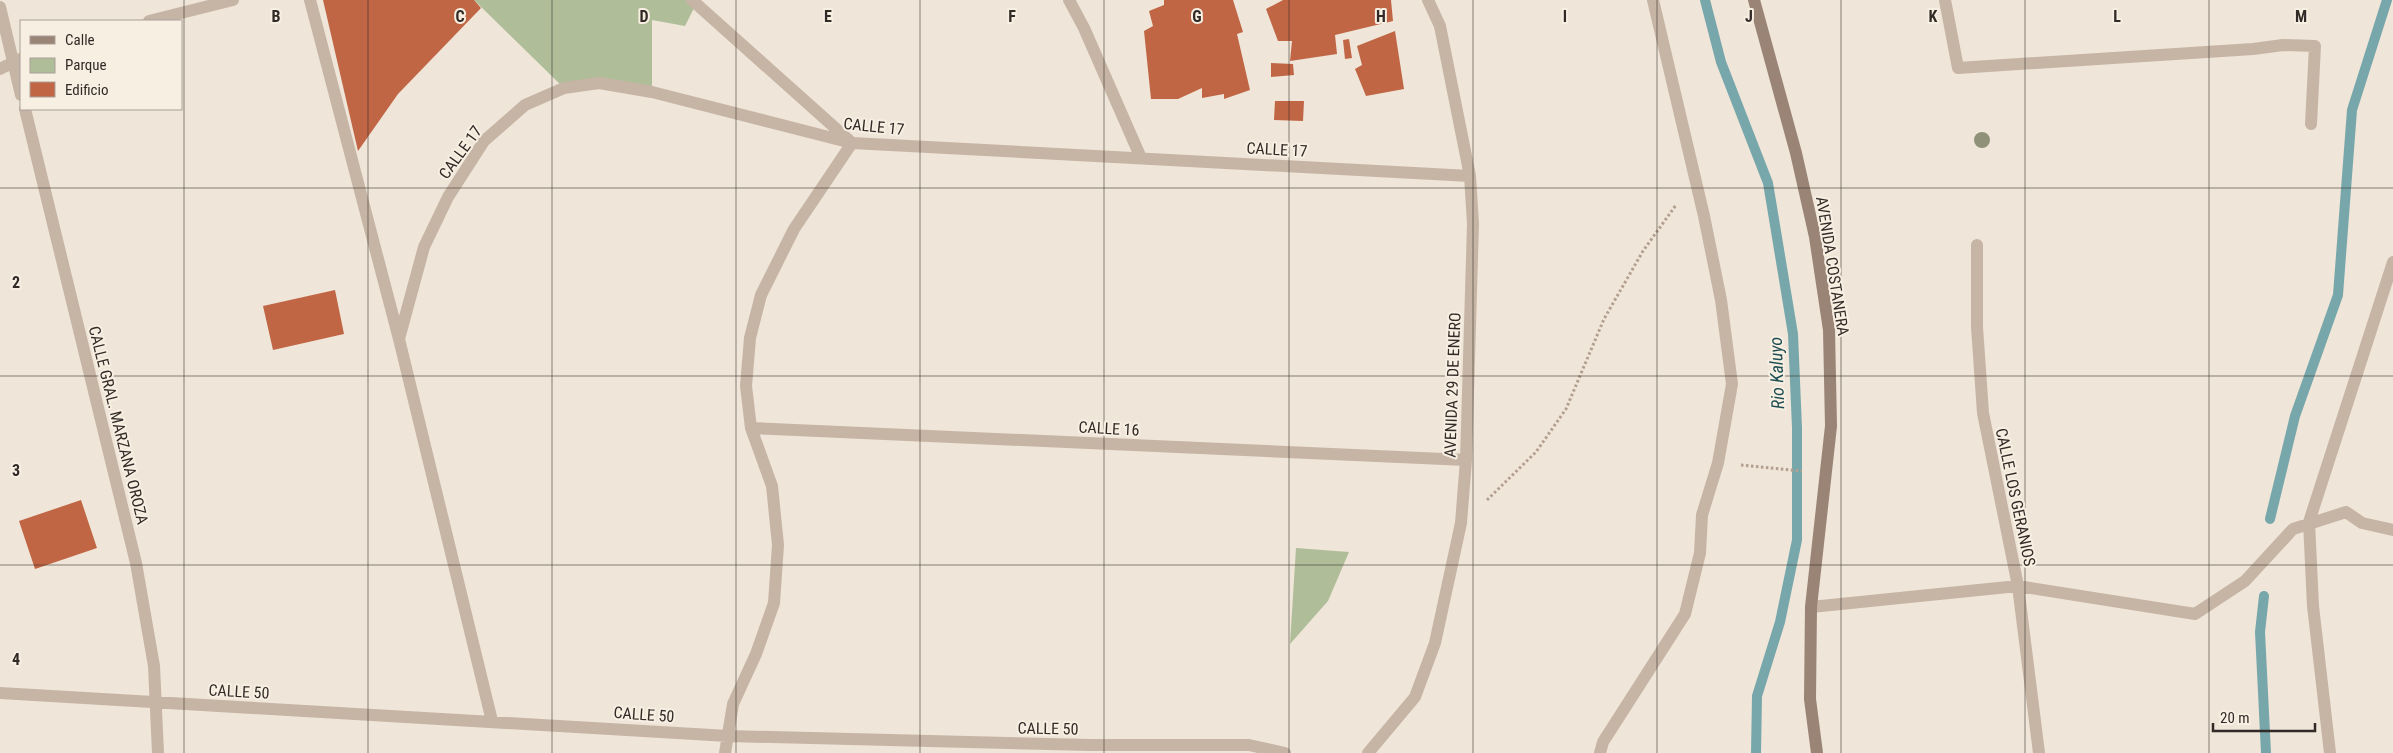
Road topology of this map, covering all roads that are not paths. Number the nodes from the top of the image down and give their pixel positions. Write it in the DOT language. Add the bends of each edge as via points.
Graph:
graph roads {
  1 [pos="233,0"];
  2 [pos="310,0"];
  3 [pos="692,0"];
  4 [pos="1069,0"];
  5 [pos="1428,0"];
  6 [pos="1653,0"];
  7 [pos="1754,0"];
  8 [pos="1946,0"];
  9 [pos="0,7"];
  10 [pos="154,20"];
  11 [pos="17,60"];
  12 [pos="0,69"];
  13 [pos="20,86"];
  14 [pos="25,110"];
  15 [pos="2311,124"];
  16 [pos="852,143"];
  17 [pos="1141,158"];
  18 [pos="1470,176"];
  19 [pos="1977,245"];
  20 [pos="2393,262"];
  21 [pos="399,339"];
  22 [pos="751,428"];
  23 [pos="1466,460"];
  24 [pos="2309,522"];
  25 [pos="2393,530"];
  26 [pos="2018,586"];
  27 [pos="1810,607"];
  28 [pos="0,693"];
  29 [pos="155,703"];
  30 [pos="492,721"];
  31 [pos="728,736"];
  32 [pos="158,753"];
  33 [pos="725,753"];
  34 [pos="1285,753"];
  35 [pos="1368,753"];
  36 [pos="1600,753"];
  37 [pos="1817,753"];
  38 [pos="2039,753"];
  39 [pos="2330,753"];
  1 -- 10 [label="street"];
  2 -- 21 [label="street"];
  3 -- 16 [label="street"];
  4 -- 17 [label="street"];
  5 -- 18 [label="street, AVENIDA 29 DE ENERO" via="1440,26"];
  6 -- 36 [label="street" via="1721,300 1732,384 1718,462 1702,515 1700,553 1685,614 1603,742"];
  7 -- 27 [label="main road, AVENIDA COSTANERA" via="1796,153 1815,237 1829,330 1831,426"];
  8 -- 15 [label="street" via="1958,68 2283,45 2315,46"];
  9 -- 11 [label="street"];
  11 -- 12 [label="street"];
  11 -- 13 [label="street"];
  14 -- 29 [label="street, CALLE GRAL. MARZANA OROZA" via="136,563 154,666"];
  16 -- 17 [label="street, CALLE 17"];
  16 -- 21 [label="street, CALLE 17" via="652,92 599,83 564,88 524,105 484,141 448,197 424,247"];
  16 -- 22 [label="street" via="794,230 761,295 750,338 746,386"];
  17 -- 18 [label="street, CALLE 17"];
  18 -- 23 [label="street, AVENIDA 29 DE ENERO" via="1474,224"];
  19 -- 26 [label="street, CALLE LOS GERANIOS" via="1977,327 1983,413"];
  20 -- 24 [label="street"];
  21 -- 30 [label="street"];
  22 -- 23 [label="street, CALLE 16"];
  22 -- 31 [label="street" via="772,486 778,545 775,594 756,654 733,704"];
  23 -- 35 [label="street, AVENIDA 29 DE ENERO" via="1461,523 1435,644 1415,697"];
  24 -- 25 [label="street" via="2346,512 2362,524"];
  24 -- 26 [label="street" via="2293,529 2245,581 2195,614"];
  24 -- 39 [label="street" via="2313,606"];
  26 -- 27 [label="street"];
  26 -- 38 [label="street, CALLE LOS GERANIOS"];
  27 -- 37 [label="main road, AVENIDA COSTANERA" via="1810,699"];
  28 -- 29 [label="street, CALLE 50"];
  29 -- 30 [label="street, CALLE 50"];
  29 -- 32 [label="street, CALLE GRAL. MARZANA OROZA"];
  30 -- 31 [label="street, CALLE 50"];
  31 -- 33 [label="street"];
  31 -- 34 [label="street, CALLE 50" via="1090,745 1249,745"];
}
